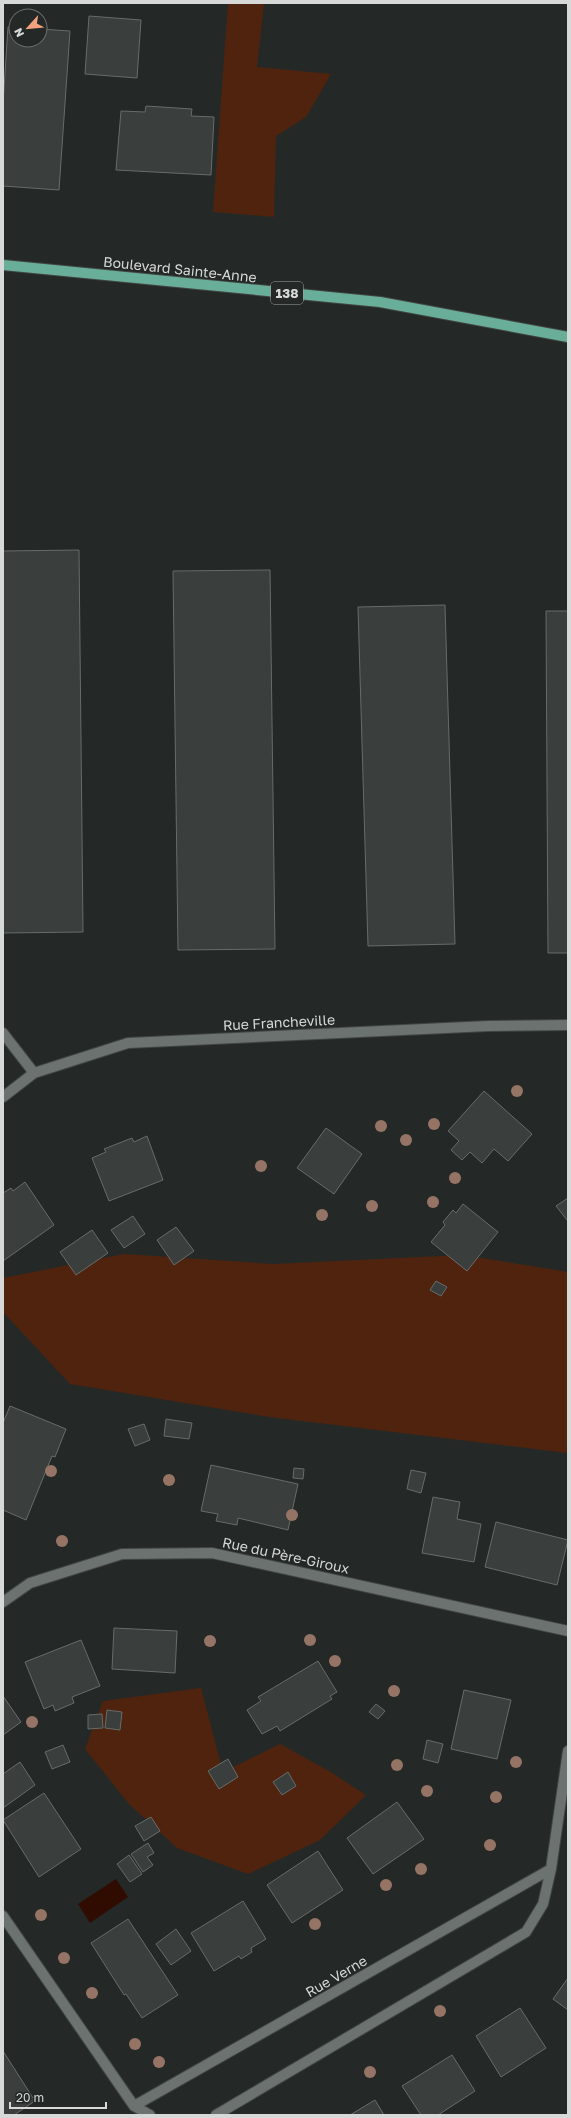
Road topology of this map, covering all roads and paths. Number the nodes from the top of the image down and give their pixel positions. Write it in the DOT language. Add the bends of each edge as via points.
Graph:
graph roads {
  1 [pos="3,266"];
  2 [pos="568,336"];
  3 [pos="568,1025"];
  4 [pos="3,1033"];
  5 [pos="34,1073"];
  6 [pos="3,1096"];
  7 [pos="3,1602"];
  8 [pos="568,1631"];
  9 [pos="568,1751"];
  10 [pos="551,1870"];
  11 [pos="3,1916"];
  12 [pos="134,2106"];
  13 [pos="150,2115"];
  14 [pos="216,2115"];
  1 -- 2 [label="main road, Boulevard Sainte-Anne / 138" via="380,302"];
  3 -- 5 [label="street, Rue Francheville" via="128,1043"];
  4 -- 5 [label="street"];
  5 -- 6 [label="street, Rue Francheville"];
  7 -- 8 [label="street, Rue du Père-Giroux" via="30,1583 122,1554 212,1553"];
  9 -- 10 [label="street"];
  10 -- 12 [label="street, Rue Verne"];
  10 -- 14 [label="street" via="543,1904 526,1932"];
  11 -- 12 [label="street"];
  12 -- 13 [label="street"];
}
